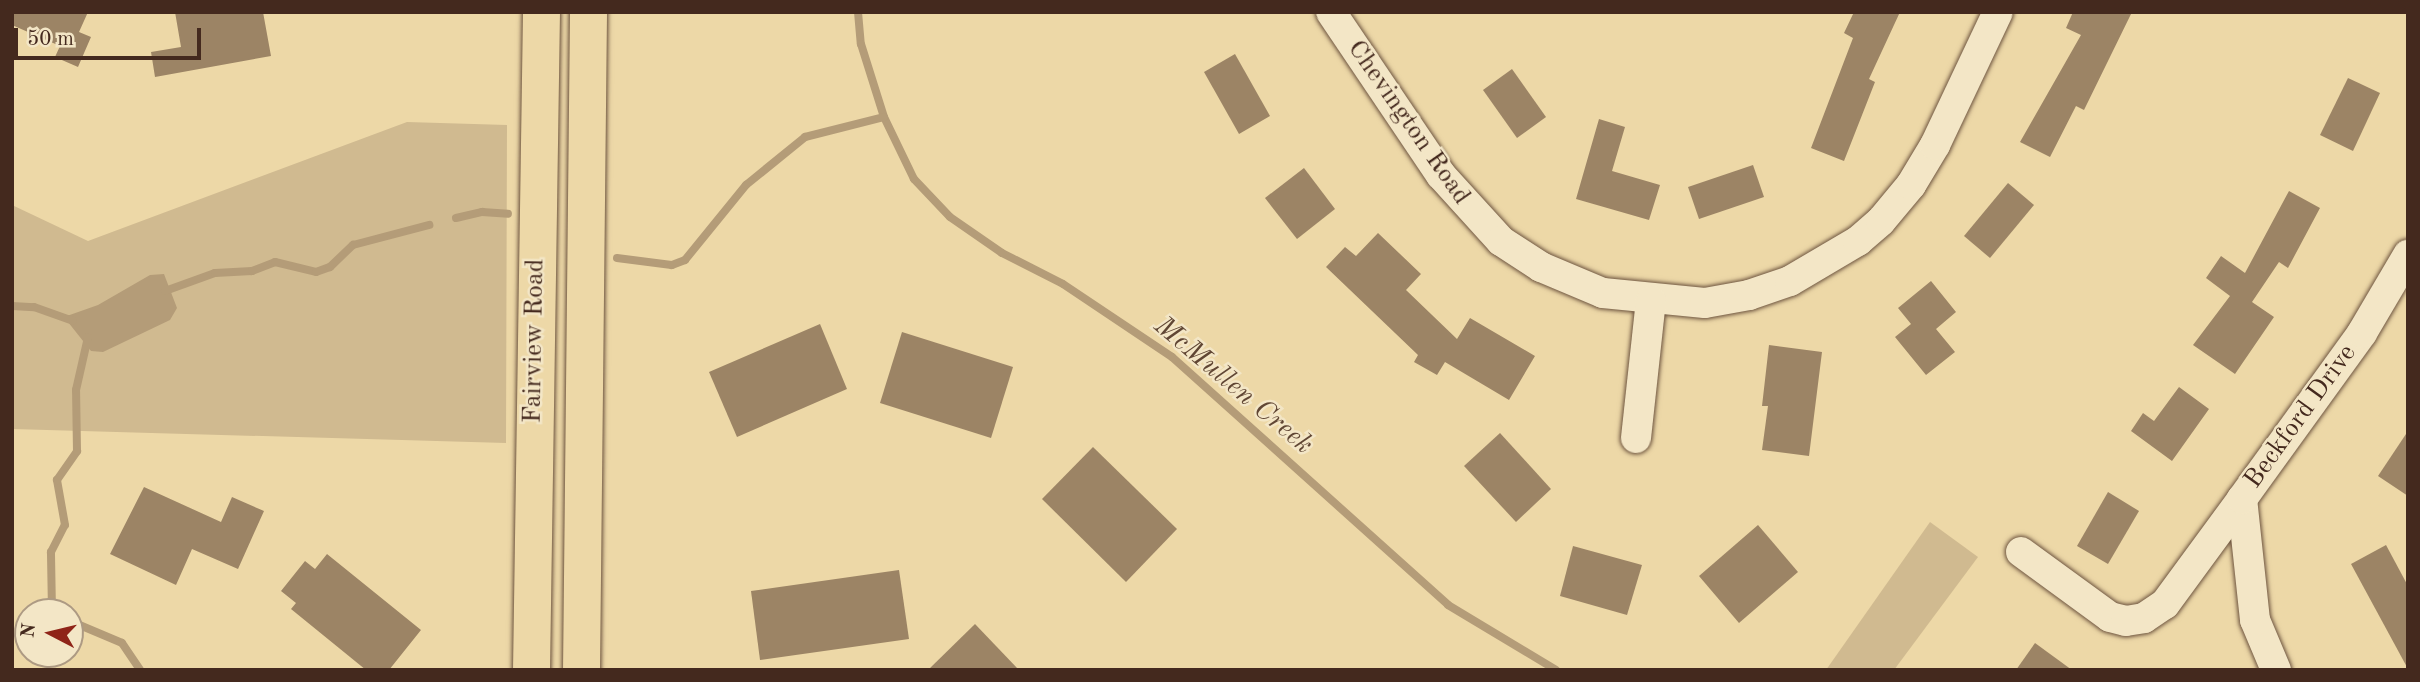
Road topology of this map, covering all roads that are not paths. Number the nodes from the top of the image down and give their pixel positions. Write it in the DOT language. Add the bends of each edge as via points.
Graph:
graph roads {
  1 [pos="541,12"];
  2 [pos="588,12"];
  3 [pos="1331,12"];
  4 [pos="1998,12"];
  5 [pos="2408,255"];
  6 [pos="1651,301"];
  7 [pos="1636,438"];
  8 [pos="2242,499"];
  9 [pos="2021,552"];
  10 [pos="531,670"];
  11 [pos="581,670"];
  12 [pos="2276,670"];
  1 -- 10 [label="main road, Fairview Road"];
  2 -- 11 [label="main road, Fairview Road"];
  3 -- 6 [label="street, Chevington Road" via="1441,175 1502,241 1541,267 1582,286"];
  4 -- 6 [label="street, Chevington Road" via="1911,185 1858,241 1800,277 1749,295 1705,303"];
  5 -- 8 [label="street, Beckford Drive" via="2362,334"];
  6 -- 7 [label="street"];
  8 -- 9 [label="street" via="2165,604 2144,618 2126,621 2110,617"];
  8 -- 12 [label="street, Beckford Drive" via="2255,620"];
}
